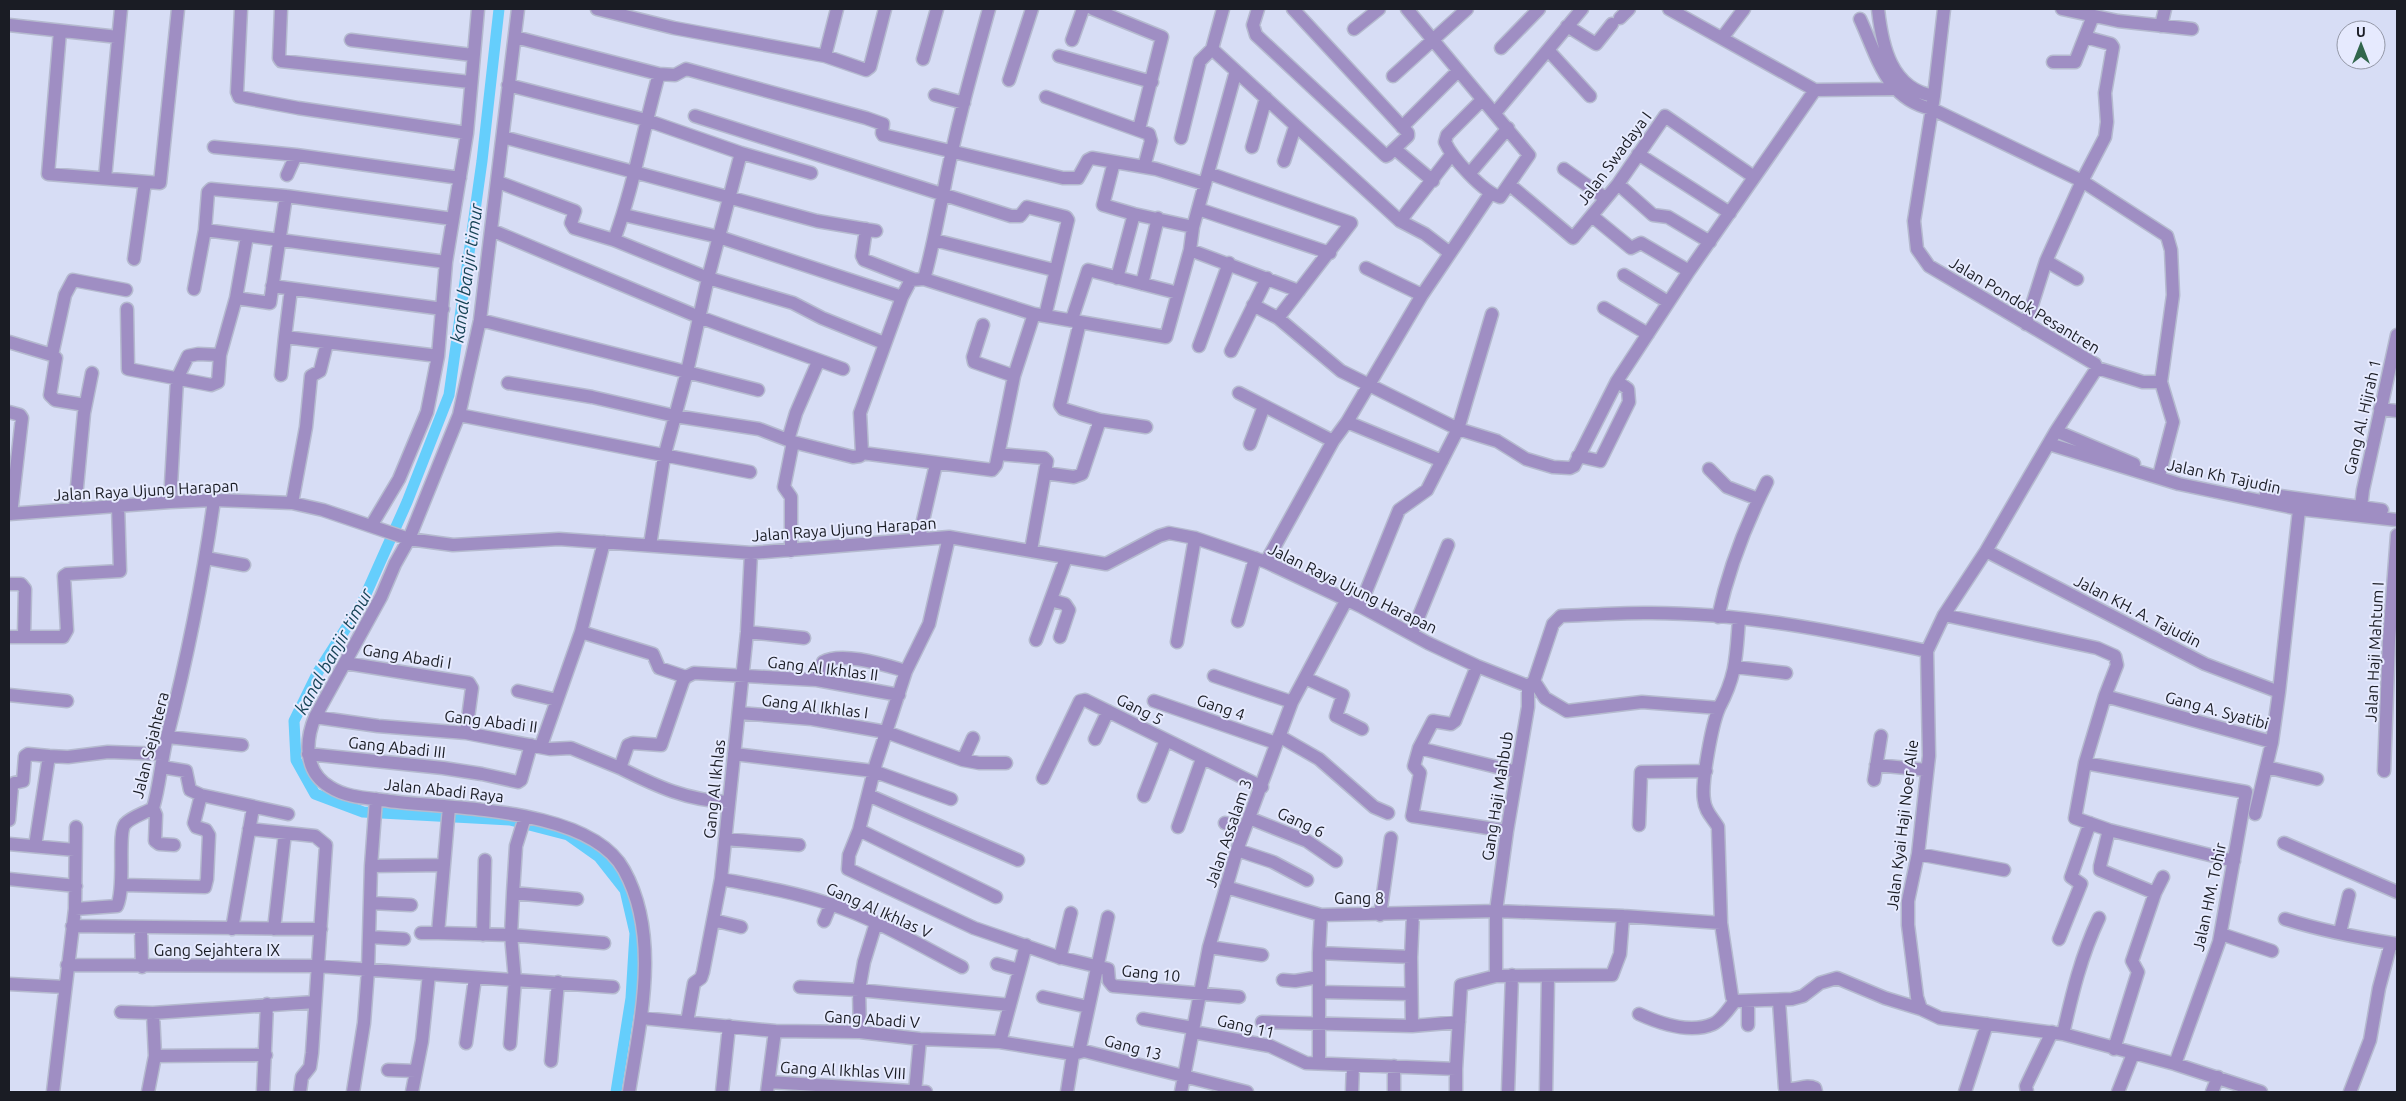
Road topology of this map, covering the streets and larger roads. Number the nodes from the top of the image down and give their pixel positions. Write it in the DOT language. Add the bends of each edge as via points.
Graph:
graph roads {
  1 [pos="121,9"];
  2 [pos="178,9"];
  3 [pos="241,9"];
  4 [pos="281,9"];
  5 [pos="478,9"];
  6 [pos="518,9"];
  7 [pos="597,9"];
  8 [pos="837,9"];
  9 [pos="885,9"];
  10 [pos="937,9"];
  11 [pos="988,9"];
  12 [pos="1032,9"];
  13 [pos="1083,9"];
  14 [pos="1093,9"];
  15 [pos="1223,9"];
  16 [pos="1258,9"];
  17 [pos="1293,9"];
  18 [pos="1379,9"];
  19 [pos="1407,9"];
  20 [pos="1466,9"];
  21 [pos="1540,9"];
  22 [pos="1582,9"];
  23 [pos="1629,9"];
  24 [pos="1669,9"];
  25 [pos="1744,9"];
  26 [pos="1878,9"];
  27 [pos="1944,9"];
  28 [pos="2062,9"];
  29 [pos="2165,9"];
  30 [pos="635,13"];
  31 [pos="2093,16"];
  32 [pos="1860,19"];
  33 [pos="9,25"];
  34 [pos="1567,26"];
  35 [pos="2161,26"];
  36 [pos="2192,29"];
  37 [pos="1354,30"];
  38 [pos="60,31"];
  39 [pos="118,37"];
  40 [pos="515,37"];
  41 [pos="2085,37"];
  42 [pos="1722,38"];
  43 [pos="351,40"];
  44 [pos="1072,40"];
  45 [pos="1432,40"];
  46 [pos="1501,48"];
  47 [pos="1212,49"];
  48 [pos="1548,50"];
  49 [pos="472,55"];
  50 [pos="825,56"];
  51 [pos="1059,56"];
  52 [pos="923,59"];
  53 [pos="2053,62"];
  54 [pos="1236,71"];
  55 [pos="1457,72"];
  56 [pos="659,74"];
  57 [pos="1393,76"];
  58 [pos="1009,80"];
  59 [pos="470,82"];
  60 [pos="1152,82"];
  61 [pos="508,85"];
  62 [pos="1893,89"];
  63 [pos="1816,90"];
  64 [pos="935,94"];
  65 [pos="1590,96"];
  66 [pos="1046,97"];
  67 [pos="1266,98"];
  68 [pos="1482,100"];
  69 [pos="1933,102"];
  70 [pos="964,103"];
  71 [pos="1495,113"];
  72 [pos="695,116"];
  73 [pos="646,120"];
  74 [pos="1296,127"];
  75 [pos="1402,127"];
  76 [pos="1508,128"];
  77 [pos="1139,129"];
  78 [pos="467,133"];
  79 [pos="503,137"];
  80 [pos="1181,138"];
  81 [pos="214,147"];
  82 [pos="1252,147"];
  83 [pos="1395,149"];
  84 [pos="953,151"];
  85 [pos="741,153"];
  86 [pos="1452,154"];
  87 [pos="1638,154"];
  88 [pos="296,155"];
  89 [pos="1114,162"];
  90 [pos="1284,162"];
  91 [pos="1144,167"];
  92 [pos="1564,169"];
  93 [pos="636,171"];
  94 [pos="1470,173"];
  95 [pos="811,174"];
  96 [pos="288,175"];
  97 [pos="1754,176"];
  98 [pos="105,178"];
  99 [pos="460,178"];
  100 [pos="1206,178"];
  101 [pos="1433,181"];
  102 [pos="2082,181"];
  103 [pos="145,182"];
  104 [pos="498,182"];
  105 [pos="1618,184"];
  106 [pos="1510,185"];
  107 [pos="943,193"];
  108 [pos="1490,194"];
  109 [pos="286,196"];
  110 [pos="730,196"];
  111 [pos="1605,198"];
  112 [pos="1198,209"];
  113 [pos="1730,213"];
  114 [pos="1134,214"];
  115 [pos="624,215"];
  116 [pos="1592,216"];
  117 [pos="1158,218"];
  118 [pos="453,219"];
  119 [pos="1400,221"];
  120 [pos="1193,226"];
  121 [pos="205,230"];
  122 [pos="491,230"];
  123 [pos="247,236"];
  124 [pos="719,237"];
  125 [pos="281,240"];
  126 [pos="614,240"];
  127 [pos="934,240"];
  128 [pos="1710,242"];
  129 [pos="1190,250"];
  130 [pos="1330,253"];
  131 [pos="1450,253"];
  132 [pos="134,259"];
  133 [pos="2046,261"];
  134 [pos="446,262"];
  135 [pos="1229,263"];
  136 [pos="1366,268"];
  137 [pos="1054,270"];
  138 [pos="1688,271"];
  139 [pos="1624,275"];
  140 [pos="708,278"];
  141 [pos="1118,278"];
  142 [pos="1267,278"];
  143 [pos="919,279"];
  144 [pos="2077,279"];
  145 [pos="1142,284"];
  146 [pos="272,286"];
  147 [pos="291,288"];
  148 [pos="194,289"];
  149 [pos="126,290"];
  150 [pos="1299,291"];
  151 [pos="1178,294"];
  152 [pos="1422,295"];
  153 [pos="902,297"];
  154 [pos="236,298"];
  155 [pos="1668,302"];
  156 [pos="1253,305"];
  157 [pos="443,308"];
  158 [pos="1604,308"];
  159 [pos="128,309"];
  160 [pos="1492,314"];
  161 [pos="1039,315"];
  162 [pos="699,317"];
  163 [pos="1278,318"];
  164 [pos="480,320"];
  165 [pos="1076,320"];
  166 [pos="2026,324"];
  167 [pos="983,325"];
  168 [pos="1648,334"];
  169 [pos="2397,334"];
  170 [pos="285,337"];
  171 [pos="9,342"];
  172 [pos="327,343"];
  173 [pos="884,343"];
  174 [pos="1199,346"];
  175 [pos="1231,351"];
  176 [pos="52,355"];
  177 [pos="220,355"];
  178 [pos="438,356"];
  179 [pos="818,362"];
  180 [pos="2098,368"];
  181 [pos="843,370"];
  182 [pos="687,372"];
  183 [pos="92,373"];
  184 [pos="281,375"];
  185 [pos="1014,376"];
  186 [pos="177,379"];
  187 [pos="1617,382"];
  188 [pos="2161,382"];
  189 [pos="508,383"];
  190 [pos="1368,384"];
  191 [pos="758,390"];
  192 [pos="1239,393"];
  193 [pos="85,405"];
  194 [pos="1264,406"];
  195 [pos="2380,409"];
  196 [pos="2397,411"];
  197 [pos="9,412"];
  198 [pos="459,415"];
  199 [pos="675,416"];
  200 [pos="1100,420"];
  201 [pos="1347,422"];
  202 [pos="1146,427"];
  203 [pos="1458,429"];
  204 [pos="2056,431"];
  205 [pos="790,441"];
  206 [pos="1333,441"];
  207 [pos="1250,444"];
  208 [pos="2049,444"];
  209 [pos="862,452"];
  210 [pos="999,454"];
  211 [pos="1578,456"];
  212 [pos="664,457"];
  213 [pos="1442,461"];
  214 [pos="936,464"];
  215 [pos="1709,469"];
  216 [pos="750,472"];
  217 [pos="2160,472"];
  218 [pos="1045,473"];
  219 [pos="1767,482"];
  220 [pos="2362,498"];
  221 [pos="214,500"];
  222 [pos="1758,500"];
  223 [pos="170,502"];
  224 [pos="292,503"];
  225 [pos="2300,503"];
  226 [pos="118,505"];
  227 [pos="75,508"];
  228 [pos="2397,512"];
  229 [pos="10,514"];
  230 [pos="2397,520"];
  231 [pos="377,528"];
  232 [pos="2397,535"];
  233 [pos="404,537"];
  234 [pos="949,537"];
  235 [pos="919,538"];
  236 [pos="1195,538"];
  237 [pos="604,542"];
  238 [pos="650,546"];
  239 [pos="1448,546"];
  240 [pos="1031,550"];
  241 [pos="1986,551"];
  242 [pos="791,552"];
  243 [pos="751,553"];
  244 [pos="206,558"];
  245 [pos="1066,558"];
  246 [pos="1261,560"];
  247 [pos="244,565"];
  248 [pos="9,584"];
  249 [pos="1346,599"];
  250 [pos="1051,600"];
  251 [pos="1360,606"];
  252 [pos="1944,615"];
  253 [pos="1718,617"];
  254 [pos="1739,619"];
  255 [pos="1238,621"];
  256 [pos="581,632"];
  257 [pos="747,632"];
  258 [pos="1412,633"];
  259 [pos="24,636"];
  260 [pos="9,637"];
  261 [pos="1060,637"];
  262 [pos="804,638"];
  263 [pos="1036,640"];
  264 [pos="1177,642"];
  265 [pos="2393,642"];
  266 [pos="1927,651"];
  267 [pos="345,663"];
  268 [pos="1477,666"];
  269 [pos="1736,667"];
  270 [pos="906,671"];
  271 [pos="1786,672"];
  272 [pos="743,675"];
  273 [pos="1214,676"];
  274 [pos="686,677"];
  275 [pos="1305,678"];
  276 [pos="817,680"];
  277 [pos="1531,683"];
  278 [pos="518,691"];
  279 [pos="2279,692"];
  280 [pos="9,695"];
  281 [pos="900,695"];
  282 [pos="2105,696"];
  283 [pos="557,700"];
  284 [pos="68,701"];
  285 [pos="1154,701"];
  286 [pos="1292,702"];
  287 [pos="1719,708"];
  288 [pos="1108,711"];
  289 [pos="739,713"];
  290 [pos="315,717"];
  291 [pos="1362,729"];
  292 [pos="886,732"];
  293 [pos="466,734"];
  294 [pos="168,736"];
  295 [pos="1881,736"];
  296 [pos="973,738"];
  297 [pos="1095,740"];
  298 [pos="1166,740"];
  299 [pos="1278,740"];
  300 [pos="2272,742"];
  301 [pos="242,745"];
  302 [pos="536,745"];
  303 [pos="1419,748"];
  304 [pos="308,754"];
  305 [pos="734,754"];
  306 [pos="49,756"];
  307 [pos="1202,759"];
  308 [pos="163,760"];
  309 [pos="963,760"];
  310 [pos="1006,763"];
  311 [pos="2085,763"];
  312 [pos="1876,765"];
  313 [pos="2266,767"];
  314 [pos="620,768"];
  315 [pos="1927,770"];
  316 [pos="1706,771"];
  317 [pos="2384,771"];
  318 [pos="874,772"];
  319 [pos="1517,772"];
  320 [pos="1043,778"];
  321 [pos="2317,779"];
  322 [pos="1874,780"];
  323 [pos="1262,787"];
  324 [pos="201,795"];
  325 [pos="868,795"];
  326 [pos="1144,796"];
  327 [pos="951,799"];
  328 [pos="729,802"];
  329 [pos="153,808"];
  330 [pos="253,808"];
  331 [pos="376,809"];
  332 [pos="1388,813"];
  333 [pos="288,814"];
  334 [pos="2255,814"];
  335 [pos="448,816"];
  336 [pos="1249,818"];
  337 [pos="524,819"];
  338 [pos="9,820"];
  339 [pos="1224,823"];
  340 [pos="2090,823"];
  341 [pos="1639,825"];
  342 [pos="76,827"];
  343 [pos="1178,827"];
  344 [pos="249,829"];
  345 [pos="859,830"];
  346 [pos="1244,830"];
  347 [pos="2109,830"];
  348 [pos="1506,831"];
  349 [pos="285,833"];
  350 [pos="1391,838"];
  351 [pos="725,839"];
  352 [pos="2284,843"];
  353 [pos="9,844"];
  354 [pos="174,845"];
  355 [pos="799,845"];
  356 [pos="35,846"];
  357 [pos="75,850"];
  358 [pos="1237,850"];
  359 [pos="1918,854"];
  360 [pos="485,860"];
  361 [pos="1018,860"];
  362 [pos="1336,861"];
  363 [pos="2234,861"];
  364 [pos="371,866"];
  365 [pos="444,866"];
  366 [pos="2004,870"];
  367 [pos="2164,877"];
  368 [pos="9,879"];
  369 [pos="721,879"];
  370 [pos="1307,880"];
  371 [pos="123,885"];
  372 [pos="76,886"];
  373 [pos="1226,887"];
  374 [pos="2397,892"];
  375 [pos="513,893"];
  376 [pos="2155,893"];
  377 [pos="2349,895"];
  378 [pos="996,897"];
  379 [pos="577,899"];
  380 [pos="371,903"];
  381 [pos="831,904"];
  382 [pos="411,905"];
  383 [pos="74,909"];
  384 [pos="1496,911"];
  385 [pos="1071,913"];
  386 [pos="1413,913"];
  387 [pos="1321,915"];
  388 [pos="1380,915"];
  389 [pos="1623,916"];
  390 [pos="1108,917"];
  391 [pos="2099,918"];
  392 [pos="2285,919"];
  393 [pos="713,920"];
  394 [pos="824,922"];
  395 [pos="876,923"];
  396 [pos="1720,923"];
  397 [pos="72,926"];
  398 [pos="741,927"];
  399 [pos="141,928"];
  400 [pos="232,929"];
  401 [pos="274,930"];
  402 [pos="321,930"];
  403 [pos="2340,932"];
  404 [pos="421,933"];
  405 [pos="438,933"];
  406 [pos="2221,934"];
  407 [pos="483,935"];
  408 [pos="511,935"];
  409 [pos="370,937"];
  410 [pos="404,939"];
  411 [pos="2060,939"];
  412 [pos="604,943"];
  413 [pos="2394,944"];
  414 [pos="1026,945"];
  415 [pos="1209,948"];
  416 [pos="2272,951"];
  417 [pos="1319,953"];
  418 [pos="1262,955"];
  419 [pos="1411,957"];
  420 [pos="1060,958"];
  421 [pos="997,964"];
  422 [pos="67,966"];
  423 [pos="318,966"];
  424 [pos="1097,966"];
  425 [pos="142,967"];
  426 [pos="962,967"];
  427 [pos="368,970"];
  428 [pos="1019,970"];
  429 [pos="429,974"];
  430 [pos="1512,975"];
  431 [pos="1496,976"];
  432 [pos="1319,977"];
  433 [pos="1548,977"];
  434 [pos="475,978"];
  435 [pos="515,980"];
  436 [pos="1283,980"];
  437 [pos="558,982"];
  438 [pos="9,984"];
  439 [pos="800,986"];
  440 [pos="65,987"];
  441 [pos="612,987"];
  442 [pos="859,990"];
  443 [pos="1319,992"];
  444 [pos="1200,994"];
  445 [pos="1412,994"];
  446 [pos="1043,997"];
  447 [pos="1239,997"];
  448 [pos="1735,1001"];
  449 [pos="1780,1001"];
  450 [pos="315,1002"];
  451 [pos="1748,1002"];
  452 [pos="267,1004"];
  453 [pos="1010,1005"];
  454 [pos="1088,1007"];
  455 [pos="1921,1009"];
  456 [pos="122,1012"];
  457 [pos="153,1013"];
  458 [pos="1639,1014"];
  459 [pos="642,1018"];
  460 [pos="1143,1019"];
  461 [pos="687,1022"];
  462 [pos="1262,1022"];
  463 [pos="1319,1022"];
  464 [pos="1459,1022"];
  465 [pos="1988,1024"];
  466 [pos="1748,1025"];
  467 [pos="729,1026"];
  468 [pos="1412,1026"];
  469 [pos="1193,1030"];
  470 [pos="775,1031"];
  471 [pos="860,1032"];
  472 [pos="2057,1033"];
  473 [pos="920,1038"];
  474 [pos="1000,1042"];
  475 [pos="466,1043"];
  476 [pos="510,1044"];
  477 [pos="2114,1049"];
  478 [pos="1076,1053"];
  479 [pos="2133,1054"];
  480 [pos="266,1055"];
  481 [pos="155,1056"];
  482 [pos="551,1061"];
  483 [pos="1319,1063"];
  484 [pos="2175,1064"];
  485 [pos="1353,1065"];
  486 [pos="1394,1066"];
  487 [pos="1456,1069"];
  488 [pos="388,1070"];
  489 [pos="416,1071"];
  490 [pos="2218,1077"];
  491 [pos="1185,1078"];
  492 [pos="768,1087"];
  493 [pos="53,1092"];
  494 [pos="148,1092"];
  495 [pos="263,1092"];
  496 [pos="300,1092"];
  497 [pos="354,1092"];
  498 [pos="412,1092"];
  499 [pos="629,1092"];
  500 [pos="722,1092"];
  501 [pos="919,1092"];
  502 [pos="1067,1092"];
  503 [pos="1181,1092"];
  504 [pos="1247,1092"];
  505 [pos="1352,1092"];
  506 [pos="1394,1092"];
  507 [pos="1456,1092"];
  508 [pos="1508,1092"];
  509 [pos="1546,1092"];
  510 [pos="1816,1092"];
  511 [pos="1965,1092"];
  512 [pos="2026,1092"];
  513 [pos="2118,1092"];
  514 [pos="2212,1092"];
  515 [pos="2262,1092"];
  516 [pos="2350,1092"];
  1 -- 39 [label="street"];
  2 -- 103 [label="street" via="162,181 159,184"];
  3 -- 78 [label="street" via="239,97"];
  4 -- 59 [label="street" via="281,61"];
  5 -- 49 [label="street"];
  6 -- 40 [label="street"];
  7 -- 30 [label="street"];
  8 -- 50 [label="street"];
  9 -- 50 [label="street" via="869,69"];
  10 -- 52 [label="street"];
  11 -- 70 [label="street"];
  12 -- 58 [label="street"];
  13 -- 44 [label="street"];
  14 -- 60 [label="street" via="1162,37"];
  15 -- 47 [label="street"];
  16 -- 83 [label="street" via="1253,25 1256,35 1386,156"];
  17 -- 75 [label="street"];
  18 -- 37 [label="street"];
  19 -- 45 [label="street"];
  20 -- 45 [label="street"];
  21 -- 46 [label="street"];
  22 -- 34 [label="street"];
  23 -- 34 [label="street" via="1596,44"];
  24 -- 42 [label="street"];
  25 -- 42 [label="street"];
  26 -- 69 [label="street" via="1881,38 1896,73 1907,86"];
  27 -- 69 [label="street, Jalan Pondok Pesantren"];
  28 -- 31 [label="street"];
  29 -- 35 [label="street"];
  30 -- 50 [label="street" via="674,28"];
  31 -- 35 [label="street"];
  31 -- 41 [label="street"];
  32 -- 62 [label="street"];
  33 -- 38 [label="street"];
  34 -- 48 [label="street"];
  35 -- 36 [label="street"];
  38 -- 39 [label="street"];
  38 -- 98 [label="street" via="47,172 50,175"];
  39 -- 98 [label="street"];
  40 -- 56 [label="street"];
  40 -- 61 [label="street"];
  41 -- 53 [label="street" via="2075,62"];
  41 -- 102 [label="street" via="2112,47 2104,93 2105,137"];
  42 -- 63 [label="street"];
  43 -- 49 [label="street"];
  45 -- 55 [label="street"];
  45 -- 57 [label="street"];
  47 -- 54 [label="street"];
  47 -- 80 [label="street" via="1200,61"];
  48 -- 65 [label="street"];
  48 -- 71 [label="street"];
  49 -- 59 [label="street"];
  51 -- 60 [label="street"];
  54 -- 67 [label="street"];
  54 -- 100 [label="street"];
  55 -- 68 [label="street"];
  55 -- 75 [label="street"];
  56 -- 73 [label="street"];
  56 -- 84 [label="street" via="675,75 686,69 866,118 883,124 883,135"];
  59 -- 78 [label="street"];
  60 -- 77 [label="street"];
  61 -- 73 [label="street"];
  61 -- 79 [label="street"];
  62 -- 63 [label="street"];
  62 -- 69 [label="street" via="1916,106"];
  63 -- 97 [label="street"];
  64 -- 70 [label="street"];
  66 -- 77 [label="street"];
  67 -- 74 [label="street"];
  67 -- 82 [label="street"];
  68 -- 71 [label="street"];
  68 -- 86 [label="street" via="1445,137"];
  69 -- 102 [label="street"];
  69 -- 166 [label="street, Jalan Pondok Pesantren" via="1914,221 1917,249 1929,266"];
  70 -- 84 [label="street"];
  71 -- 76 [label="street"];
  72 -- 107 [label="street"];
  73 -- 85 [label="street"];
  73 -- 93 [label="street"];
  74 -- 90 [label="street"];
  74 -- 119 [label="street"];
  75 -- 83 [label="street" via="1408,135"];
  76 -- 94 [label="street"];
  76 -- 106 [label="street" via="1529,155"];
  77 -- 91 [label="street" via="1150,134 1151,141"];
  78 -- 99 [label="street"];
  79 -- 93 [label="street"];
  79 -- 104 [label="street"];
  81 -- 88 [label="street"];
  83 -- 101 [label="street"];
  84 -- 89 [label="street" via="1073,179 1080,176 1088,160"];
  84 -- 107 [label="street"];
  85 -- 95 [label="street"];
  85 -- 110 [label="street"];
  86 -- 94 [label="street"];
  86 -- 101 [label="street"];
  87 -- 97 [label="street, Jalan Swadaya I" via="1665,116"];
  87 -- 105 [label="street, Jalan Swadaya I"];
  87 -- 113 [label="street"];
  88 -- 96 [label="street"];
  88 -- 99 [label="street"];
  89 -- 91 [label="street"];
  89 -- 114 [label="street" via="1103,205"];
  91 -- 100 [label="street"];
  92 -- 111 [label="street"];
  93 -- 110 [label="street"];
  93 -- 115 [label="street"];
  94 -- 108 [label="street"];
  97 -- 113 [label="street"];
  98 -- 103 [label="street"];
  99 -- 118 [label="street"];
  100 -- 112 [label="street"];
  100 -- 130 [label="street" via="1351,223"];
  101 -- 119 [label="street"];
  102 -- 133 [label="street"];
  102 -- 188 [label="street" via="2167,236 2171,250 2173,295"];
  103 -- 132 [label="street"];
  104 -- 122 [label="street"];
  104 -- 126 [label="street" via="575,211 571,224 574,228"];
  105 -- 111 [label="street, Jalan Swadaya I"];
  105 -- 128 [label="street" via="1653,215 1668,217"];
  106 -- 108 [label="street" via="1500,198"];
  106 -- 116 [label="street, Jalan Swadaya I" via="1571,237"];
  107 -- 127 [label="street"];
  107 -- 137 [label="street" via="1016,217 1027,207 1066,217 1068,220"];
  108 -- 131 [label="street"];
  109 -- 118 [label="street"];
  109 -- 121 [label="street" via="209,190"];
  109 -- 125 [label="street"];
  110 -- 124 [label="street"];
  110 -- 143 [label="street" via="817,221 871,230 862,256 864,260"];
  111 -- 116 [label="street, Jalan Swadaya I"];
  112 -- 120 [label="street"];
  112 -- 130 [label="street"];
  113 -- 128 [label="street"];
  114 -- 117 [label="street"];
  114 -- 141 [label="street"];
  115 -- 124 [label="street"];
  115 -- 126 [label="street"];
  116 -- 138 [label="street" via="1631,248 1641,243"];
  117 -- 120 [label="street"];
  117 -- 145 [label="street"];
  118 -- 134 [label="street"];
  119 -- 131 [label="street" via="1425,234"];
  120 -- 129 [label="street"];
  121 -- 123 [label="street"];
  121 -- 148 [label="street"];
  122 -- 162 [label="street"];
  122 -- 164 [label="street"];
  123 -- 125 [label="street"];
  123 -- 154 [label="street"];
  124 -- 140 [label="street"];
  124 -- 153 [label="street"];
  125 -- 134 [label="street"];
  125 -- 146 [label="street"];
  126 -- 140 [label="street"];
  127 -- 137 [label="street"];
  127 -- 143 [label="street"];
  128 -- 138 [label="street"];
  129 -- 135 [label="street"];
  129 -- 151 [label="street"];
  130 -- 150 [label="street"];
  131 -- 152 [label="street"];
  133 -- 144 [label="street"];
  133 -- 166 [label="street"];
  134 -- 157 [label="street"];
  135 -- 142 [label="street"];
  135 -- 174 [label="street"];
  136 -- 152 [label="street"];
  137 -- 161 [label="street"];
  138 -- 155 [label="street"];
  139 -- 155 [label="street"];
  140 -- 162 [label="street"];
  140 -- 173 [label="street" via="794,302 822,318"];
  141 -- 145 [label="street"];
  141 -- 165 [label="street" via="1087,271"];
  142 -- 150 [label="street"];
  142 -- 156 [label="street"];
  143 -- 153 [label="street"];
  143 -- 161 [label="street"];
  145 -- 151 [label="street"];
  146 -- 147 [label="street"];
  146 -- 154 [label="street" via="270,303"];
  147 -- 157 [label="street"];
  147 -- 170 [label="street"];
  149 -- 176 [label="street" via="73,280 65,295"];
  150 -- 163 [label="street"];
  151 -- 165 [label="street" via="1166,337"];
  152 -- 190 [label="street"];
  153 -- 173 [label="street"];
  154 -- 177 [label="street"];
  155 -- 168 [label="street"];
  156 -- 163 [label="street"];
  156 -- 175 [label="street"];
  157 -- 178 [label="street"];
  158 -- 168 [label="street"];
  159 -- 186 [label="street" via="128,369"];
  160 -- 203 [label="street"];
  161 -- 165 [label="street"];
  161 -- 185 [label="street"];
  162 -- 179 [label="street"];
  162 -- 182 [label="street"];
  163 -- 190 [label="street" via="1326,360"];
  164 -- 182 [label="street"];
  164 -- 198 [label="street"];
  165 -- 200 [label="street" via="1060,406"];
  166 -- 180 [label="street, Jalan Pondok Pesantren"];
  167 -- 185 [label="street" via="973,360"];
  168 -- 187 [label="street"];
  169 -- 195 [label="street, Gang Al. Hijrah 1"];
  170 -- 172 [label="street"];
  170 -- 184 [label="street"];
  171 -- 176 [label="street"];
  172 -- 178 [label="street"];
  172 -- 224 [label="street" via="320,371 311,376 306,427"];
  173 -- 209 [label="street" via="860,414"];
  176 -- 193 [label="street" via="56,358 50,395 55,400"];
  177 -- 186 [label="street" via="188,356"];
  177 -- 186 [label="street" via="218,382 211,385"];
  178 -- 231 [label="street" via="428,412"];
  179 -- 181 [label="street"];
  179 -- 205 [label="street" via="796,413"];
  180 -- 188 [label="street" via="2142,382"];
  180 -- 204 [label="street, Jalan Pondok Pesantren"];
  182 -- 191 [label="street"];
  182 -- 199 [label="street"];
  183 -- 193 [label="street"];
  185 -- 210 [label="street"];
  186 -- 223 [label="street"];
  187 -- 211 [label="street"];
  187 -- 211 [label="street" via="1628,389 1629,402 1600,461"];
  188 -- 217 [label="street" via="2173,422"];
  189 -- 199 [label="street" via="592,397"];
  190 -- 201 [label="street"];
  190 -- 203 [label="street"];
  192 -- 194 [label="street"];
  193 -- 227 [label="street"];
  194 -- 206 [label="street"];
  194 -- 207 [label="street"];
  195 -- 196 [label="street"];
  195 -- 220 [label="street, Gang Al. Hijrah 1"];
  197 -- 229 [label="street" via="22,418"];
  198 -- 212 [label="street"];
  198 -- 233 [label="street"];
  199 -- 205 [label="street" via="759,429"];
  199 -- 212 [label="street"];
  200 -- 202 [label="street"];
  200 -- 218 [label="street" via="1082,474 1074,477"];
  201 -- 206 [label="street"];
  201 -- 213 [label="street"];
  203 -- 211 [label="street" via="1497,441 1526,459 1554,467 1570,468"];
  203 -- 213 [label="street"];
  204 -- 208 [label="street, Jalan Pondok Pesantren"];
  204 -- 217 [label="street, Jalan Kh Tajudin"];
  205 -- 209 [label="street" via="853,457 860,456"];
  205 -- 242 [label="street" via="784,488 790,496"];
  206 -- 246 [label="street"];
  208 -- 225 [label="street, Jalan Kh Tajudin" via="2161,480"];
  208 -- 241 [label="street, Jalan Pondok Pesantren"];
  209 -- 214 [label="street"];
  210 -- 214 [label="street" via="992,470"];
  210 -- 218 [label="street" via="1044,458"];
  212 -- 216 [label="street"];
  212 -- 238 [label="street"];
  213 -- 251 [label="street" via="1427,490 1399,510"];
  214 -- 235 [label="street"];
  215 -- 222 [label="street" via="1727,487"];
  217 -- 225 [label="street, Jalan Kh Tajudin"];
  218 -- 240 [label="street"];
  219 -- 222 [label="street"];
  220 -- 225 [label="street, Jalan Kh Tajudin"];
  220 -- 228 [label="street, Jalan Kh Tajudin"];
  221 -- 223 [label="street, Jalan Raya Ujung Harapan"];
  221 -- 224 [label="street, Jalan Raya Ujung Harapan"];
  221 -- 244 [label="street, Jalan Sejahtera"];
  222 -- 253 [label="street" via="1723,592"];
  223 -- 226 [label="street, Jalan Raya Ujung Harapan"];
  224 -- 231 [label="street, Jalan Raya Ujung Harapan"];
  225 -- 230 [label="street, Jalan Kh Tajudin"];
  225 -- 279 [label="street, Gang A. Syatibi"];
  226 -- 227 [label="street, Jalan Raya Ujung Harapan"];
  226 -- 259 [label="street" via="120,571 65,574 66,634 63,637"];
  227 -- 229 [label="street, Jalan Raya Ujung Harapan"];
  231 -- 233 [label="street, Jalan Raya Ujung Harapan"];
  232 -- 265 [label="street, Jalan Haji Mahtum I"];
  233 -- 237 [label="street, Jalan Raya Ujung Harapan" via="453,545 558,539"];
  233 -- 267 [label="street"];
  234 -- 235 [label="street, Jalan Raya Ujung Harapan"];
  234 -- 240 [label="street, Jalan Raya Ujung Harapan"];
  234 -- 270 [label="street" via="929,624"];
  235 -- 242 [label="street, Jalan Raya Ujung Harapan"];
  236 -- 245 [label="street, Jalan Raya Ujung Harapan" via="1169,533 1106,564"];
  236 -- 246 [label="street, Jalan Raya Ujung Harapan"];
  236 -- 264 [label="street"];
  237 -- 238 [label="street, Jalan Raya Ujung Harapan"];
  237 -- 256 [label="street, Gang Abadi II"];
  238 -- 243 [label="street, Jalan Raya Ujung Harapan"];
  239 -- 258 [label="street"];
  240 -- 245 [label="street, Jalan Raya Ujung Harapan"];
  241 -- 252 [label="street, Jalan Pondok Pesantren"];
  241 -- 279 [label="street, Jalan KH. A. Tajudin" via="2205,664"];
  242 -- 243 [label="street, Jalan Raya Ujung Harapan"];
  243 -- 257 [label="street, Gang Al Ikhlas"];
  244 -- 247 [label="street"];
  244 -- 294 [label="street, Jalan Sejahtera"];
  245 -- 250 [label="street"];
  246 -- 249 [label="street, Jalan Raya Ujung Harapan"];
  246 -- 255 [label="street"];
  248 -- 259 [label="street" via="21,584 25,589"];
  249 -- 251 [label="street, Jalan Raya Ujung Harapan"];
  249 -- 275 [label="street, Jalan Assalam 3"];
  250 -- 261 [label="street" via="1065,604 1069,610"];
  250 -- 263 [label="street"];
  251 -- 258 [label="street, Jalan Raya Ujung Harapan"];
  252 -- 266 [label="street, Jalan Pondok Pesantren"];
  252 -- 282 [label="street" via="2110,653 2118,661"];
  253 -- 254 [label="street"];
  253 -- 277 [label="street" via="1646,613 1560,616 1553,624"];
  254 -- 266 [label="street" via="1825,629"];
  254 -- 269 [label="street"];
  256 -- 274 [label="street" via="653,654 659,668"];
  256 -- 283 [label="street, Gang Abadi II"];
  257 -- 262 [label="street"];
  257 -- 272 [label="street, Gang Al Ikhlas"];
  258 -- 268 [label="street, Jalan Raya Ujung Harapan"];
  259 -- 260 [label="street"];
  265 -- 317 [label="street, Jalan Haji Mahtum I"];
  266 -- 315 [label="street, Jalan Kyai Haji Noer Alie"];
  267 -- 290 [label="street"];
  267 -- 293 [label="street, Gang Abadi I" via="471,684"];
  268 -- 277 [label="street, Jalan Raya Ujung Harapan"];
  268 -- 303 [label="street" via="1455,722 1433,721"];
  269 -- 271 [label="street"];
  269 -- 287 [label="street" via="1732,684"];
  270 -- 276 [label="street" via="872,662 831,657 823,662"];
  270 -- 281 [label="street"];
  272 -- 274 [label="street, Gang Al Ikhlas II" via="694,673"];
  272 -- 276 [label="street, Gang Al Ikhlas II"];
  272 -- 289 [label="street, Gang Al Ikhlas"];
  273 -- 286 [label="street"];
  274 -- 314 [label="street" via="661,745 628,745"];
  275 -- 286 [label="street, Jalan Assalam 3"];
  275 -- 291 [label="street" via="1343,695 1336,716"];
  276 -- 281 [label="street, Gang Al Ikhlas II"];
  277 -- 287 [label="street" via="1545,698 1567,711 1642,702"];
  277 -- 319 [label="street, Gang Haji Mahbub"];
  278 -- 283 [label="street"];
  279 -- 300 [label="street, Gang A. Syatibi"];
  280 -- 284 [label="street"];
  281 -- 292 [label="street"];
  282 -- 300 [label="street, Gang A. Syatibi"];
  282 -- 311 [label="street"];
  283 -- 302 [label="street, Gang Abadi II"];
  285 -- 299 [label="street, Gang 4"];
  286 -- 299 [label="street, Jalan Assalam 3"];
  287 -- 316 [label="street" via="1714,719"];
  288 -- 297 [label="street"];
  288 -- 298 [label="street, Gang 5"];
  288 -- 320 [label="street, Gang 5" via="1080,701"];
  289 -- 292 [label="street, Gang Al Ikhlas I" via="812,719"];
  289 -- 305 [label="street, Gang Al Ikhlas"];
  290 -- 293 [label="street, Gang Abadi II"];
  290 -- 304 [label="street" via="307,739"];
  292 -- 309 [label="street, Gang Al Ikhlas I"];
  292 -- 318 [label="street"];
  293 -- 302 [label="street, Gang Abadi II"];
  294 -- 301 [label="street"];
  294 -- 308 [label="street, Jalan Sejahtera"];
  295 -- 312 [label="street"];
  296 -- 309 [label="street"];
  298 -- 307 [label="street, Gang 5"];
  298 -- 326 [label="street"];
  299 -- 323 [label="street, Jalan Assalam 3"];
  299 -- 332 [label="street, Gang 4" via="1319,759 1378,810"];
  300 -- 313 [label="street"];
  302 -- 304 [label="street, Gang Abadi III" via="520,782 482,774"];
  302 -- 314 [label="street" via="550,749 571,748"];
  303 -- 319 [label="street"];
  303 -- 348 [label="street" via="1414,766 1420,773 1412,816"];
  304 -- 331 [label="street, Jalan Abadi Raya" via="311,765 329,787"];
  305 -- 318 [label="street"];
  305 -- 328 [label="street, Gang Al Ikhlas"];
  306 -- 308 [label="street" via="108,752"];
  306 -- 338 [label="street" via="25,756 23,780 12,786"];
  306 -- 356 [label="street"];
  307 -- 323 [label="street, Gang 5"];
  307 -- 343 [label="street"];
  308 -- 324 [label="street" via="186,772 190,790"];
  308 -- 329 [label="street, Jalan Sejahtera"];
  309 -- 310 [label="street, Gang Al Ikhlas I"];
  311 -- 340 [label="street" via="2075,816"];
  311 -- 363 [label="street, Jalan HM. Tohir" via="2246,792"];
  312 -- 315 [label="street"];
  312 -- 322 [label="street"];
  313 -- 321 [label="street"];
  313 -- 334 [label="street"];
  314 -- 328 [label="street" via="678,795"];
  315 -- 359 [label="street, Jalan Kyai Haji Noer Alie"];
  316 -- 341 [label="street" via="1641,772"];
  316 -- 396 [label="street" via="1703,800 1708,815 1718,827 1719,836"];
  318 -- 325 [label="street"];
  318 -- 327 [label="street"];
  319 -- 348 [label="street, Gang Haji Mahbub"];
  323 -- 336 [label="street, Jalan Assalam 3"];
  324 -- 330 [label="street"];
  324 -- 371 [label="street" via="194,823 209,835 205,887"];
  325 -- 345 [label="street"];
  325 -- 361 [label="street"];
  328 -- 351 [label="street, Gang Al Ikhlas"];
  329 -- 354 [label="street" via="156,816 155,841"];
  329 -- 371 [label="street, Jalan Sejahtera" via="128,821 122,830"];
  330 -- 333 [label="street"];
  330 -- 344 [label="street"];
  331 -- 335 [label="street, Jalan Abadi Raya"];
  331 -- 364 [label="street"];
  335 -- 337 [label="street, Jalan Abadi Raya" via="491,809"];
  335 -- 365 [label="street"];
  336 -- 346 [label="street, Jalan Assalam 3"];
  336 -- 362 [label="street, Gang 6" via="1308,841"];
  337 -- 375 [label="street" via="516,846"];
  337 -- 459 [label="street, Jalan Abadi Raya" via="568,827 603,846 625,870 644,932"];
  339 -- 346 [label="street"];
  340 -- 347 [label="street"];
  340 -- 411 [label="street" via="2071,877 2080,885"];
  342 -- 357 [label="street"];
  344 -- 349 [label="street"];
  344 -- 400 [label="street"];
  345 -- 378 [label="street"];
  345 -- 414 [label="street" via="849,855 847,867 850,870 974,928"];
  346 -- 358 [label="street, Jalan Assalam 3"];
  347 -- 363 [label="street"];
  347 -- 376 [label="street" via="2100,870"];
  348 -- 384 [label="street, Gang Haji Mahbub"];
  349 -- 401 [label="street"];
  349 -- 402 [label="street" via="315,836 326,845"];
  350 -- 388 [label="street"];
  351 -- 355 [label="street"];
  351 -- 369 [label="street, Gang Al Ikhlas"];
  352 -- 374 [label="street"];
  353 -- 356 [label="street"];
  356 -- 357 [label="street"];
  357 -- 372 [label="street"];
  358 -- 370 [label="street" via="1273,862"];
  358 -- 373 [label="street, Jalan Assalam 3"];
  359 -- 366 [label="street"];
  359 -- 455 [label="street, Jalan Kyai Haji Noer Alie" via="1908,901 1908,925"];
  360 -- 407 [label="street"];
  363 -- 406 [label="street, Jalan HM. Tohir"];
  364 -- 365 [label="street"];
  364 -- 380 [label="street"];
  365 -- 405 [label="street"];
  367 -- 376 [label="street"];
  368 -- 372 [label="street"];
  369 -- 381 [label="street, Gang Al Ikhlas V" via="782,890"];
  369 -- 393 [label="street, Gang Al Ikhlas"];
  371 -- 383 [label="street, Jalan Sejahtera" via="117,906"];
  372 -- 383 [label="street"];
  373 -- 387 [label="street, Gang 8"];
  373 -- 415 [label="street, Jalan Assalam 3"];
  375 -- 379 [label="street"];
  375 -- 408 [label="street"];
  376 -- 477 [label="street" via="2132,961 2138,972"];
  377 -- 403 [label="street"];
  380 -- 382 [label="street"];
  380 -- 409 [label="street"];
  381 -- 394 [label="street"];
  381 -- 395 [label="street, Gang Al Ikhlas V"];
  383 -- 397 [label="street"];
  384 -- 386 [label="street, Gang 8"];
  384 -- 389 [label="street, Gang 8"];
  384 -- 431 [label="street, Gang Haji Mahbub"];
  385 -- 420 [label="street"];
  386 -- 388 [label="street, Gang 8"];
  386 -- 419 [label="street"];
  387 -- 388 [label="street, Gang 8"];
  387 -- 417 [label="street"];
  389 -- 396 [label="street, Gang 8"];
  389 -- 433 [label="street" via="1620,954 1612,975"];
  390 -- 424 [label="street"];
  391 -- 472 [label="street"];
  392 -- 403 [label="street" via="2328,932"];
  393 -- 398 [label="street"];
  393 -- 461 [label="street, Gang Al Ikhlas" via="702,975 692,990"];
  395 -- 426 [label="street, Gang Al Ikhlas V"];
  395 -- 442 [label="street"];
  396 -- 448 [label="street"];
  397 -- 399 [label="street"];
  397 -- 422 [label="street"];
  399 -- 400 [label="street"];
  399 -- 425 [label="street"];
  400 -- 401 [label="street"];
  401 -- 402 [label="street"];
  402 -- 423 [label="street"];
  403 -- 413 [label="street"];
  404 -- 405 [label="street"];
  405 -- 407 [label="street"];
  406 -- 416 [label="street"];
  406 -- 484 [label="street, Jalan HM. Tohir"];
  407 -- 408 [label="street"];
  408 -- 412 [label="street"];
  408 -- 435 [label="street"];
  409 -- 410 [label="street"];
  409 -- 427 [label="street"];
  413 -- 516 [label="street" via="2379,988 2370,1040"];
  414 -- 420 [label="street"];
  414 -- 428 [label="street"];
  415 -- 418 [label="street"];
  415 -- 444 [label="street, Jalan Assalam 3"];
  417 -- 419 [label="street"];
  417 -- 432 [label="street"];
  419 -- 445 [label="street"];
  420 -- 424 [label="street"];
  421 -- 428 [label="street"];
  422 -- 425 [label="street, Gang Sejahtera IX"];
  422 -- 440 [label="street"];
  423 -- 425 [label="street, Gang Sejahtera IX"];
  423 -- 427 [label="street, Gang Sejahtera IX"];
  423 -- 450 [label="street"];
  424 -- 444 [label="street, Gang 10" via="1110,971 1109,981 1113,986"];
  424 -- 454 [label="street"];
  427 -- 429 [label="street, Gang Sejahtera IX"];
  427 -- 497 [label="street"];
  428 -- 453 [label="street"];
  429 -- 434 [label="street, Gang Sejahtera IX"];
  429 -- 489 [label="street"];
  430 -- 431 [label="street"];
  430 -- 433 [label="street"];
  430 -- 508 [label="street"];
  431 -- 464 [label="street" via="1461,985"];
  432 -- 436 [label="street"];
  432 -- 443 [label="street"];
  433 -- 509 [label="street"];
  434 -- 435 [label="street, Gang Sejahtera IX"];
  434 -- 475 [label="street"];
  435 -- 437 [label="street, Gang Sejahtera IX"];
  435 -- 476 [label="street"];
  437 -- 441 [label="street, Gang Sejahtera IX"];
  437 -- 482 [label="street"];
  438 -- 440 [label="street"];
  439 -- 442 [label="street"];
  440 -- 493 [label="street"];
  442 -- 453 [label="street"];
  442 -- 471 [label="street"];
  443 -- 445 [label="street"];
  443 -- 463 [label="street"];
  444 -- 447 [label="street"];
  444 -- 469 [label="street, Jalan Assalam 3"];
  445 -- 468 [label="street"];
  446 -- 454 [label="street"];
  448 -- 451 [label="street"];
  448 -- 458 [label="street" via="1714,1024 1676,1027"];
  449 -- 451 [label="street"];
  449 -- 455 [label="street" via="1804,996 1832,979"];
  449 -- 510 [label="street" via="1785,1088 1810,1086"];
  450 -- 452 [label="street"];
  450 -- 496 [label="street" via="310,1067 302,1077"];
  451 -- 466 [label="street"];
  452 -- 457 [label="street"];
  452 -- 480 [label="street"];
  453 -- 474 [label="street"];
  454 -- 478 [label="street"];
  455 -- 465 [label="street" via="1940,1018"];
  456 -- 457 [label="street"];
  457 -- 481 [label="street"];
  459 -- 461 [label="street, Gang Abadi V"];
  459 -- 499 [label="street, Jalan Abadi Raya"];
  460 -- 469 [label="street, Gang 11"];
  461 -- 467 [label="street, Gang Abadi V"];
  462 -- 463 [label="street"];
  463 -- 468 [label="street"];
  463 -- 483 [label="street"];
  464 -- 468 [label="street"];
  464 -- 487 [label="street"];
  465 -- 472 [label="street"];
  465 -- 511 [label="street"];
  467 -- 470 [label="street, Gang Abadi V"];
  467 -- 500 [label="street"];
  469 -- 483 [label="street, Gang 11" via="1270,1046 1301,1062"];
  469 -- 491 [label="street, Jalan Assalam 3"];
  470 -- 471 [label="street, Gang Abadi V"];
  470 -- 492 [label="street"];
  471 -- 473 [label="street, Gang Abadi V"];
  472 -- 477 [label="street"];
  472 -- 512 [label="street" via="2026,1086"];
  473 -- 474 [label="street, Gang Abadi V"];
  473 -- 501 [label="street"];
  474 -- 478 [label="street, Gang Abadi V"];
  477 -- 479 [label="street"];
  478 -- 491 [label="street, Gang 13"];
  478 -- 502 [label="street"];
  479 -- 484 [label="street"];
  479 -- 513 [label="street"];
  480 -- 481 [label="street"];
  480 -- 495 [label="street"];
  481 -- 494 [label="street"];
  483 -- 485 [label="street, Gang 11"];
  484 -- 490 [label="street"];
  485 -- 486 [label="street, Gang 11"];
  485 -- 505 [label="street"];
  486 -- 487 [label="street, Gang 11"];
  486 -- 506 [label="street"];
  487 -- 507 [label="street"];
  488 -- 489 [label="street"];
  489 -- 498 [label="street"];
  490 -- 514 [label="street"];
  490 -- 515 [label="street"];
  491 -- 503 [label="street, Jalan Assalam 3"];
  491 -- 504 [label="street, Gang 13"];
  492 -- 501 [label="street, Gang Al Ikhlas VIII"];
}
